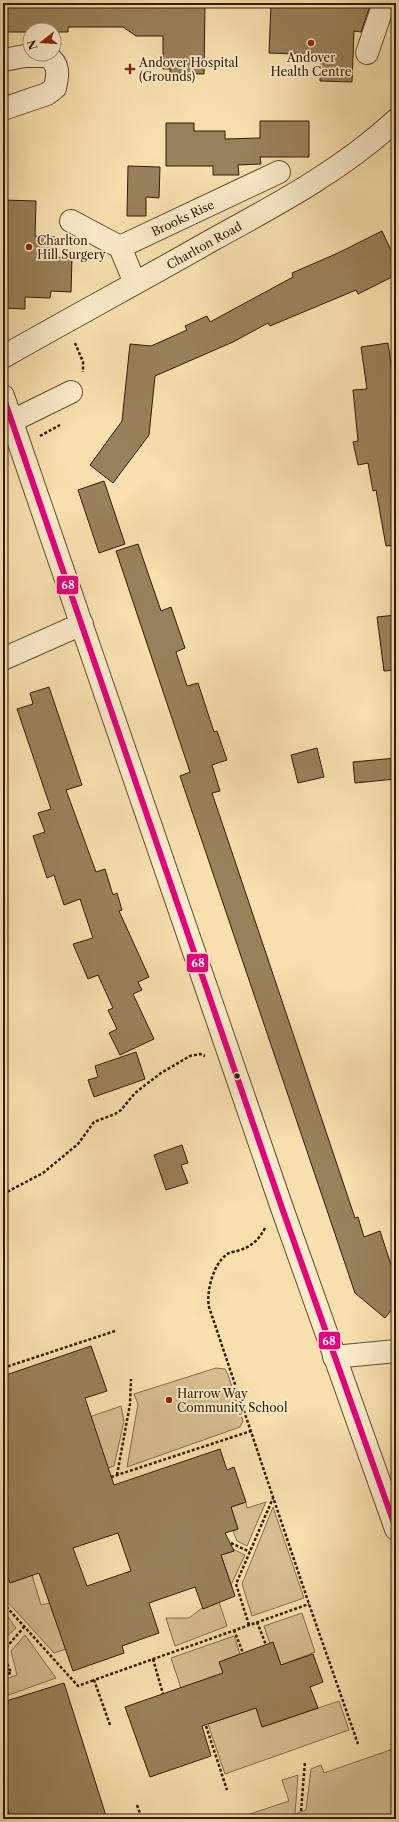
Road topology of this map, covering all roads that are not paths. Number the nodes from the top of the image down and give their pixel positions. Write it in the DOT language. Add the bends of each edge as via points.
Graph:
graph roads {
  1 [pos="384,3"];
  2 [pos="367,53"];
  3 [pos="3,60"];
  4 [pos="3,108"];
  5 [pos="396,120"];
  6 [pos="279,172"];
  7 [pos="71,221"];
  8 [pos="120,247"];
  9 [pos="136,283"];
  10 [pos="3,357"];
  11 [pos="71,392"];
  12 [pos="3,396"];
  13 [pos="12,421"];
  14 [pos="82,624"];
  15 [pos="3,659"];
  16 [pos="396,1352"];
  17 [pos="334,1357"];
  18 [pos="395,1520"];
  1 -- 2 [label="street"];
  3 -- 4 [label="street" via="47,56 58,70 55,88 47,94"];
  5 -- 9 [label="street, Charlton Road" via="347,160 277,205"];
  6 -- 8 [label="street, Brooks Rise"];
  7 -- 8 [label="street"];
  8 -- 9 [label="street"];
  9 -- 10 [label="street, Charlton Road"];
  11 -- 13 [label="street"];
  12 -- 13 [label="street"];
  13 -- 14 [label="street"];
  14 -- 15 [label="street"];
  14 -- 17 [label="street"];
  16 -- 17 [label="street"];
  17 -- 18 [label="street"];
}
